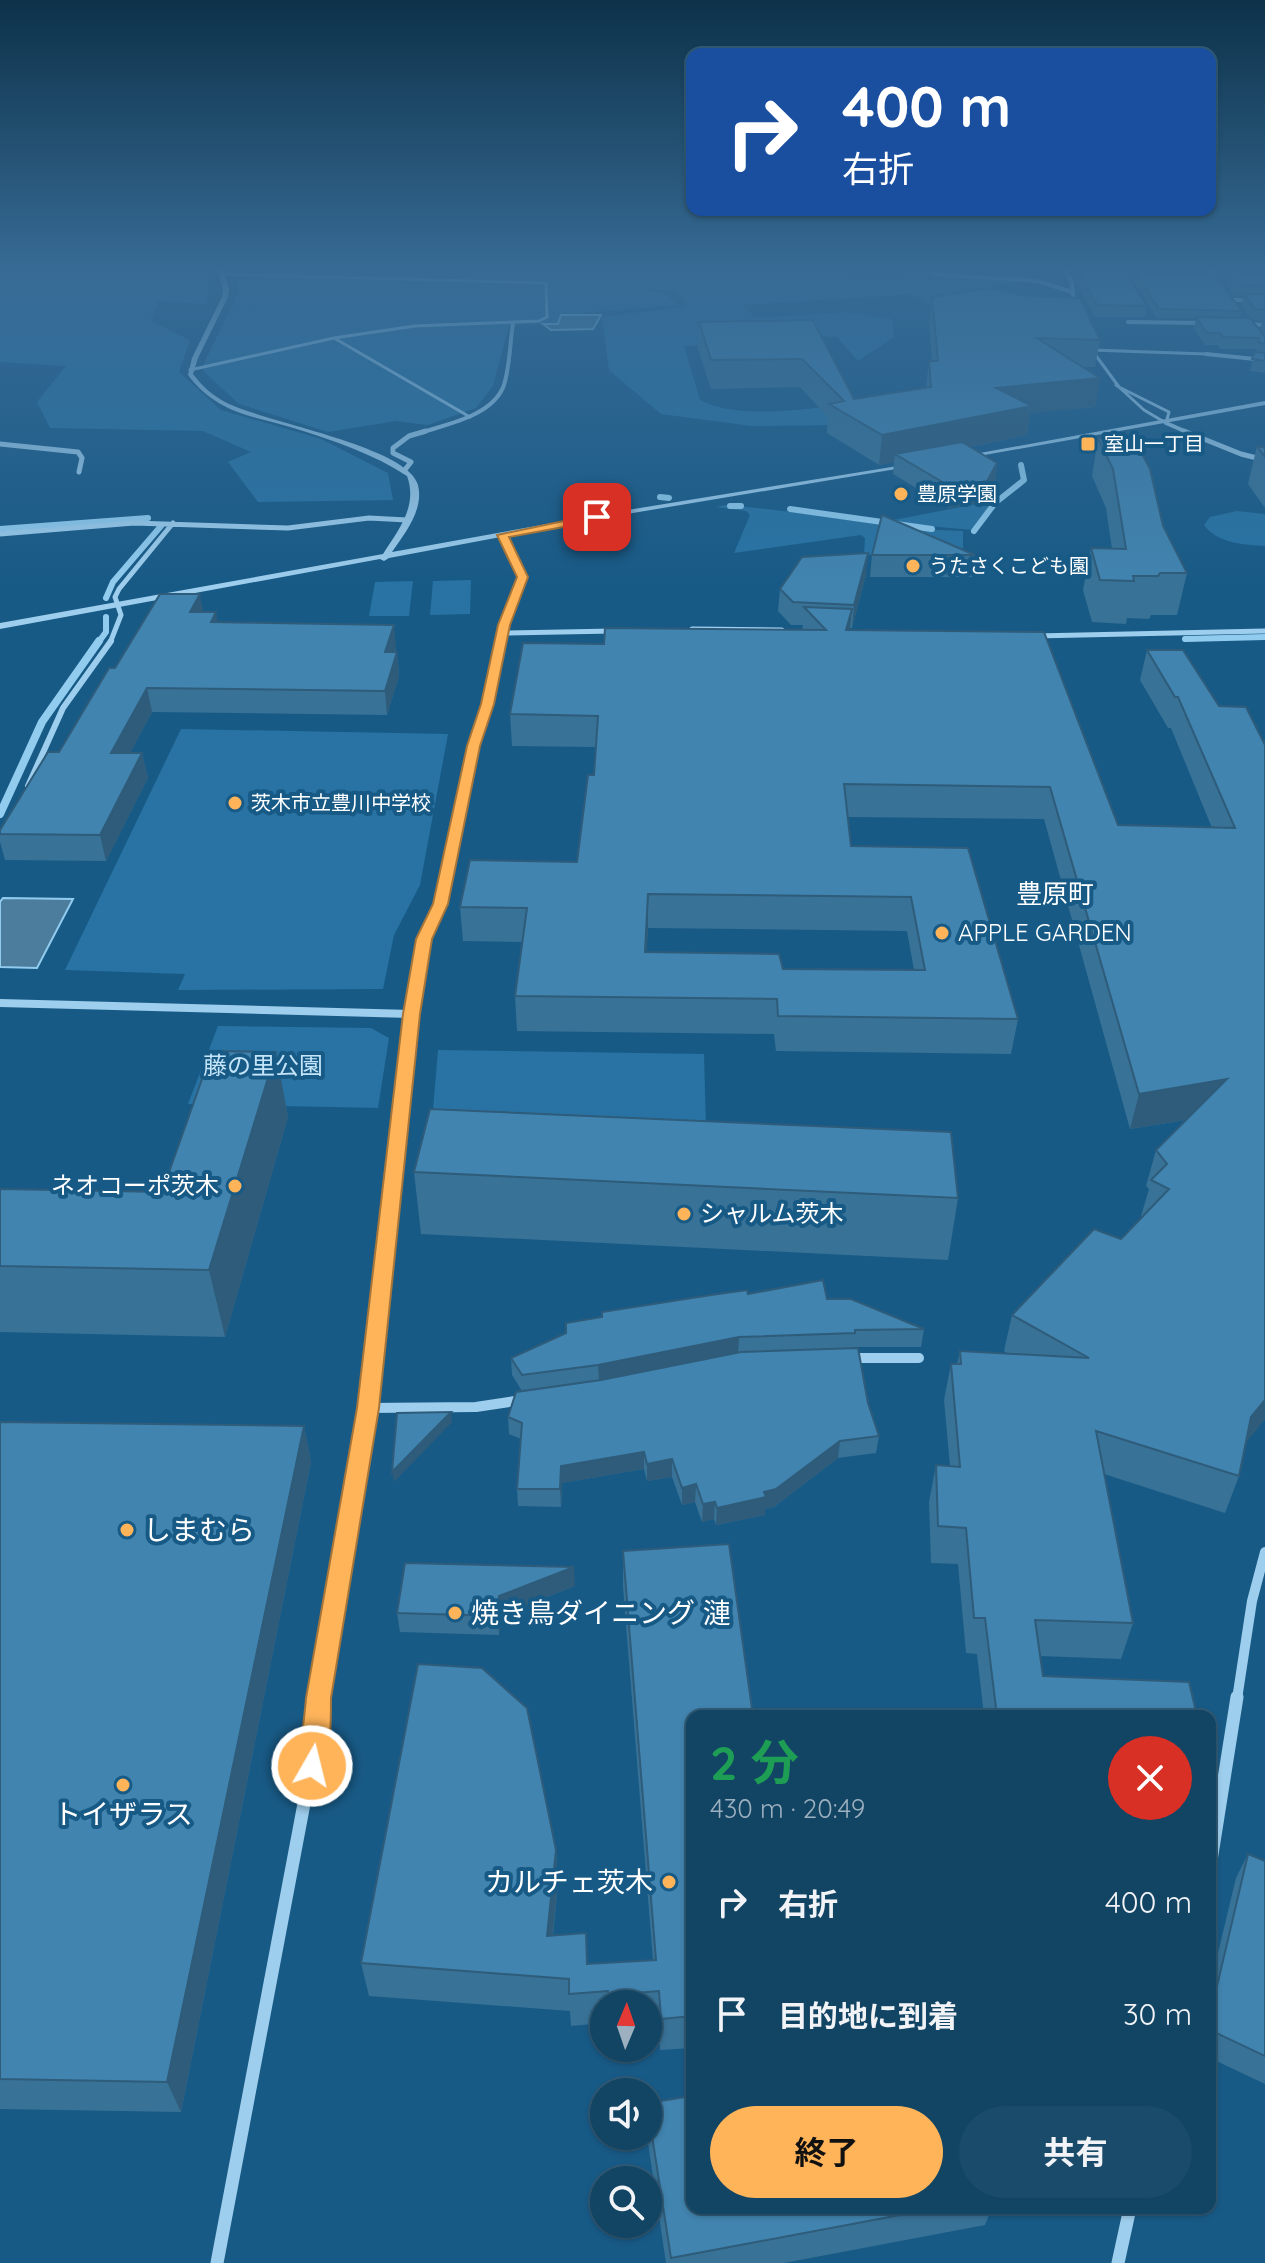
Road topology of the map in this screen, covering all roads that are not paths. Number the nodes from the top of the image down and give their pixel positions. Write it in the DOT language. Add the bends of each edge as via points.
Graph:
graph roads {
  1 [pos="191,373"];
  2 [pos="394,373"];
  3 [pos="506,373"];
  4 [pos="1108,373"];
  5 [pos="1116,385"];
  6 [pos="1265,403"];
  7 [pos="470,417"];
  8 [pos="1166,423"];
  9 [pos="0,444"];
  10 [pos="948,459"];
  11 [pos="1265,460"];
  12 [pos="918,464"];
  13 [pos="404,471"];
  14 [pos="79,472"];
  15 [pos="407,520"];
  16 [pos="173,523"];
  17 [pos="0,534"];
  18 [pos="502,535"];
  19 [pos="384,558"];
  20 [pos="118,606"];
  21 [pos="0,626"];
  22 [pos="687,629"];
  23 [pos="623,630"];
  24 [pos="794,631"];
  25 [pos="1265,631"];
  26 [pos="503,633"];
  27 [pos="1025,637"];
  28 [pos="27,788"];
  29 [pos="0,1003"];
  30 [pos="411,1014"];
  31 [pos="832,1358"];
  32 [pos="919,1358"];
  33 [pos="532,1399"];
  34 [pos="368,1408"];
  35 [pos="1265,1552"];
  36 [pos="1216,1829"];
  37 [pos="1129,2214"];
  38 [pos="217,2263"];
  39 [pos="1118,2263"];
  1 -- 13 [label="street" via="194,381 229,407 299,428"];
  2 -- 7 [label="lane"];
  3 -- 7 [label="street" via="497,397"];
  4 -- 5 [label="lane"];
  5 -- 8 [label="lane" via="1150,416"];
  5 -- 8 [label="lane" via="1169,412"];
  6 -- 8 [label="street"];
  7 -- 13 [label="street" via="409,436 393,448 411,462"];
  8 -- 10 [label="street"];
  8 -- 11 [label="street"];
  9 -- 14 [label="street" via="78,452"];
  12 -- 18 [label="street"];
  13 -- 15 [label="street" via="417,493 416,508"];
  15 -- 16 [label="street" via="369,518 288,528"];
  15 -- 19 [label="street"];
  16 -- 17 [label="street"];
  16 -- 20 [label="street" via="125,580 115,597"];
  18 -- 19 [label="street"];
  18 -- 26 [label="street" via="523,577"];
  19 -- 20 [label="street"];
  20 -- 21 [label="street"];
  20 -- 28 [label="street" via="121,615 111,645 63,708"];
  22 -- 24 [label="street"];
  23 -- 26 [label="street"];
  25 -- 27 [label="street"];
  26 -- 30 [label="street" via="473,746 441,904 424,939"];
  29 -- 30 [label="street"];
  30 -- 34 [label="street"];
  31 -- 32 [label="street"];
  33 -- 34 [label="street" via="476,1407"];
  34 -- 38 [label="street" via="293,1875"];
  35 -- 36 [label="street" via="1252,1601"];
  37 -- 39 [label="street"];
}
